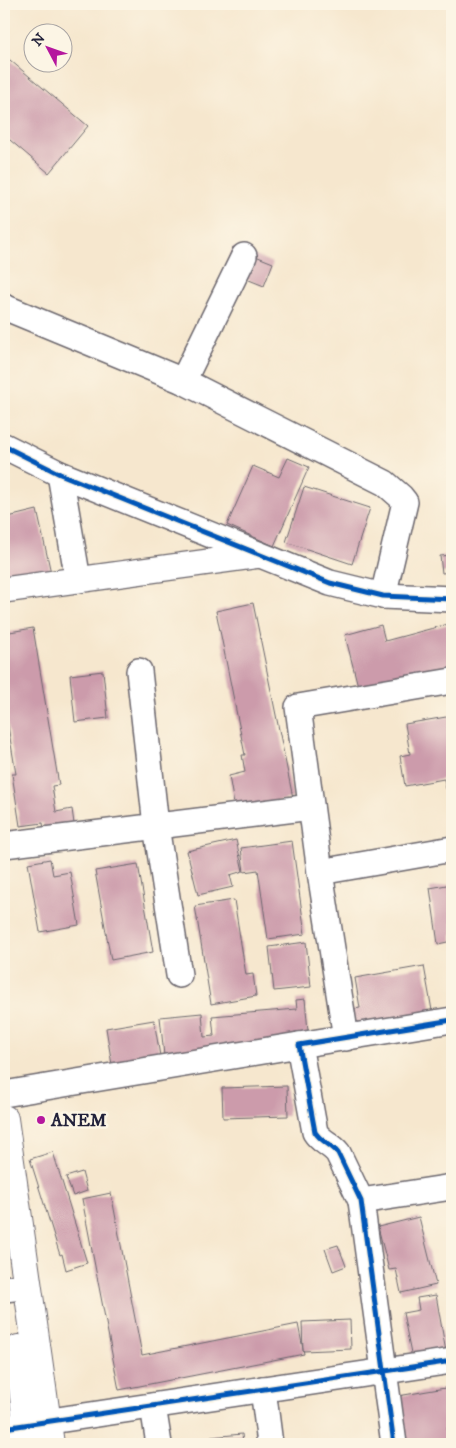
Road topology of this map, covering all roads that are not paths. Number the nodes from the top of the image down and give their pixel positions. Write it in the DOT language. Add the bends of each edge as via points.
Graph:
graph roads {
  1 [pos="244,256"];
  2 [pos="4,307"];
  3 [pos="184,381"];
  4 [pos="4,446"];
  5 [pos="60,474"];
  6 [pos="262,555"];
  7 [pos="78,580"];
  8 [pos="4,590"];
  9 [pos="383,596"];
  10 [pos="452,599"];
  11 [pos="139,671"];
  12 [pos="452,682"];
  13 [pos="311,807"];
  14 [pos="156,826"];
  15 [pos="4,845"];
  16 [pos="452,849"];
  17 [pos="320,872"];
  18 [pos="179,975"];
  19 [pos="452,1020"];
  20 [pos="346,1038"];
  21 [pos="299,1045"];
  22 [pos="4,1094"];
  23 [pos="4,1119"];
  24 [pos="452,1187"];
  25 [pos="361,1200"];
  26 [pos="4,1229"];
  27 [pos="8,1288"];
  28 [pos="452,1361"];
  29 [pos="384,1371"];
  30 [pos="263,1389"];
  31 [pos="153,1406"];
  32 [pos="31,1432"];
  33 [pos="159,1444"];
  34 [pos="270,1444"];
  35 [pos="394,1444"];
  1 -- 3 [label="street"];
  2 -- 3 [label="street"];
  3 -- 9 [label="street" via="385,483 402,497 405,502"];
  4 -- 5 [label="street"];
  5 -- 6 [label="street"];
  5 -- 7 [label="street"];
  6 -- 7 [label="street"];
  6 -- 9 [label="street" via="330,583"];
  7 -- 8 [label="street"];
  9 -- 10 [label="street"];
  11 -- 14 [label="street"];
  12 -- 13 [label="street" via="298,707"];
  13 -- 14 [label="street"];
  13 -- 17 [label="street"];
  14 -- 15 [label="street"];
  14 -- 18 [label="street"];
  16 -- 17 [label="street"];
  17 -- 20 [label="street"];
  19 -- 20 [label="street"];
  20 -- 21 [label="street"];
  21 -- 22 [label="street"];
  21 -- 25 [label="street" via="315,1132 334,1147"];
  23 -- 32 [label="main road"];
  24 -- 25 [label="street"];
  25 -- 29 [label="street"];
  26 -- 27 [label="main road"];
  27 -- 32 [label="main road"];
  28 -- 29 [label="street"];
  29 -- 30 [label="street"];
  29 -- 35 [label="street"];
  30 -- 31 [label="street"];
  30 -- 34 [label="street"];
  31 -- 32 [label="street"];
  31 -- 33 [label="street"];
}
